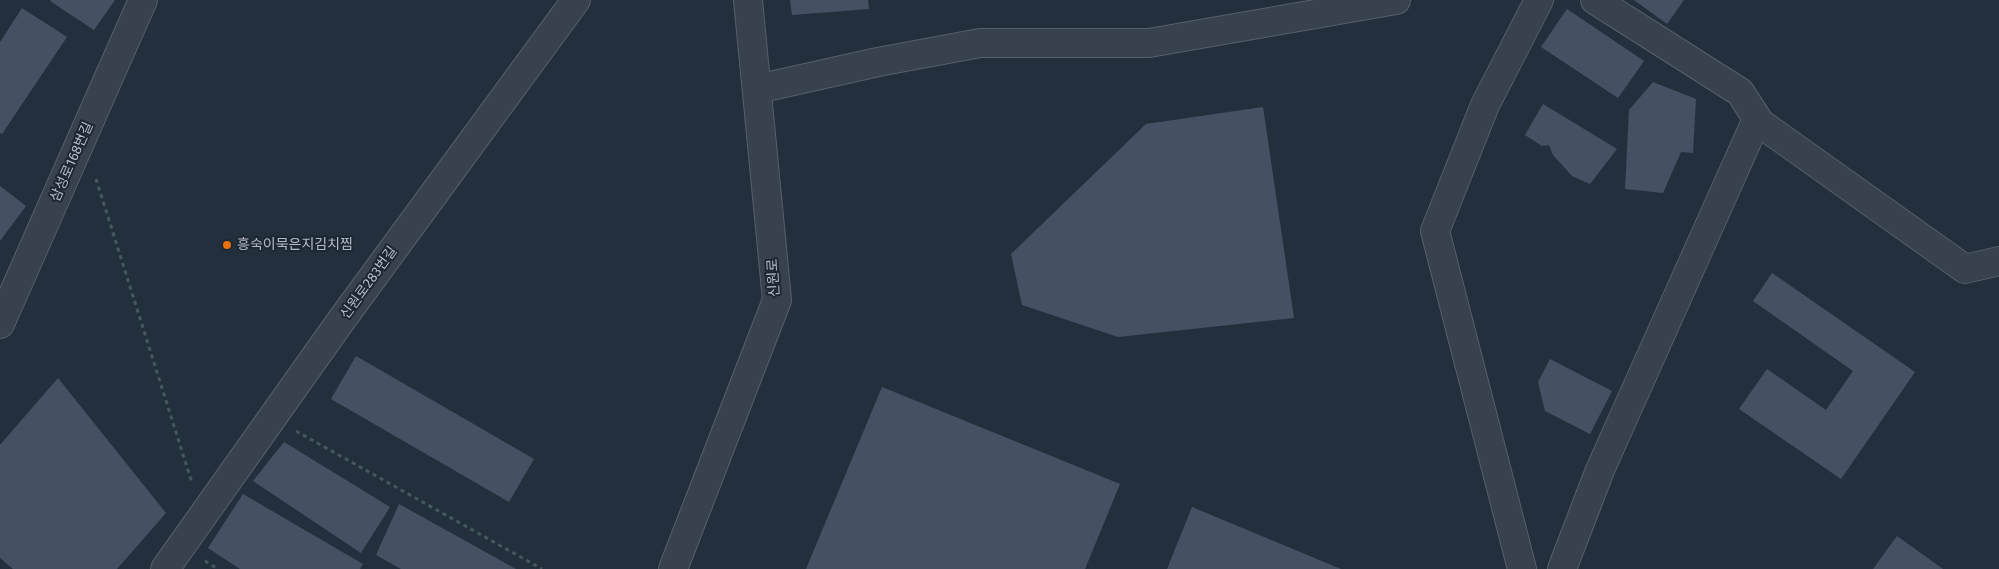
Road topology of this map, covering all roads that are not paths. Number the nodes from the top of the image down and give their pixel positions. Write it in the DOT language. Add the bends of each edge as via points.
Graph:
graph roads {
  1 [pos="143,0"];
  2 [pos="576,0"];
  3 [pos="748,0"];
  4 [pos="1396,0"];
  5 [pos="1539,0"];
  6 [pos="1595,0"];
  7 [pos="756,90"];
  8 [pos="1757,119"];
  9 [pos="1999,261"];
  10 [pos="0,324"];
  11 [pos="165,569"];
  12 [pos="673,569"];
  13 [pos="1522,569"];
  14 [pos="1562,569"];
  1 -- 10 [label="street, 삼성로168번길"];
  2 -- 11 [label="street, 신원로283번길" via="340,322"];
  3 -- 7 [label="street, 신원로"];
  4 -- 7 [label="street" via="1149,43 980,43"];
  5 -- 13 [label="street" via="1485,105 1435,231"];
  6 -- 8 [label="street" via="1740,92"];
  7 -- 12 [label="street, 신원로" via="777,300"];
  8 -- 9 [label="street" via="1965,269"];
  8 -- 14 [label="street" via="1600,470"];
}
